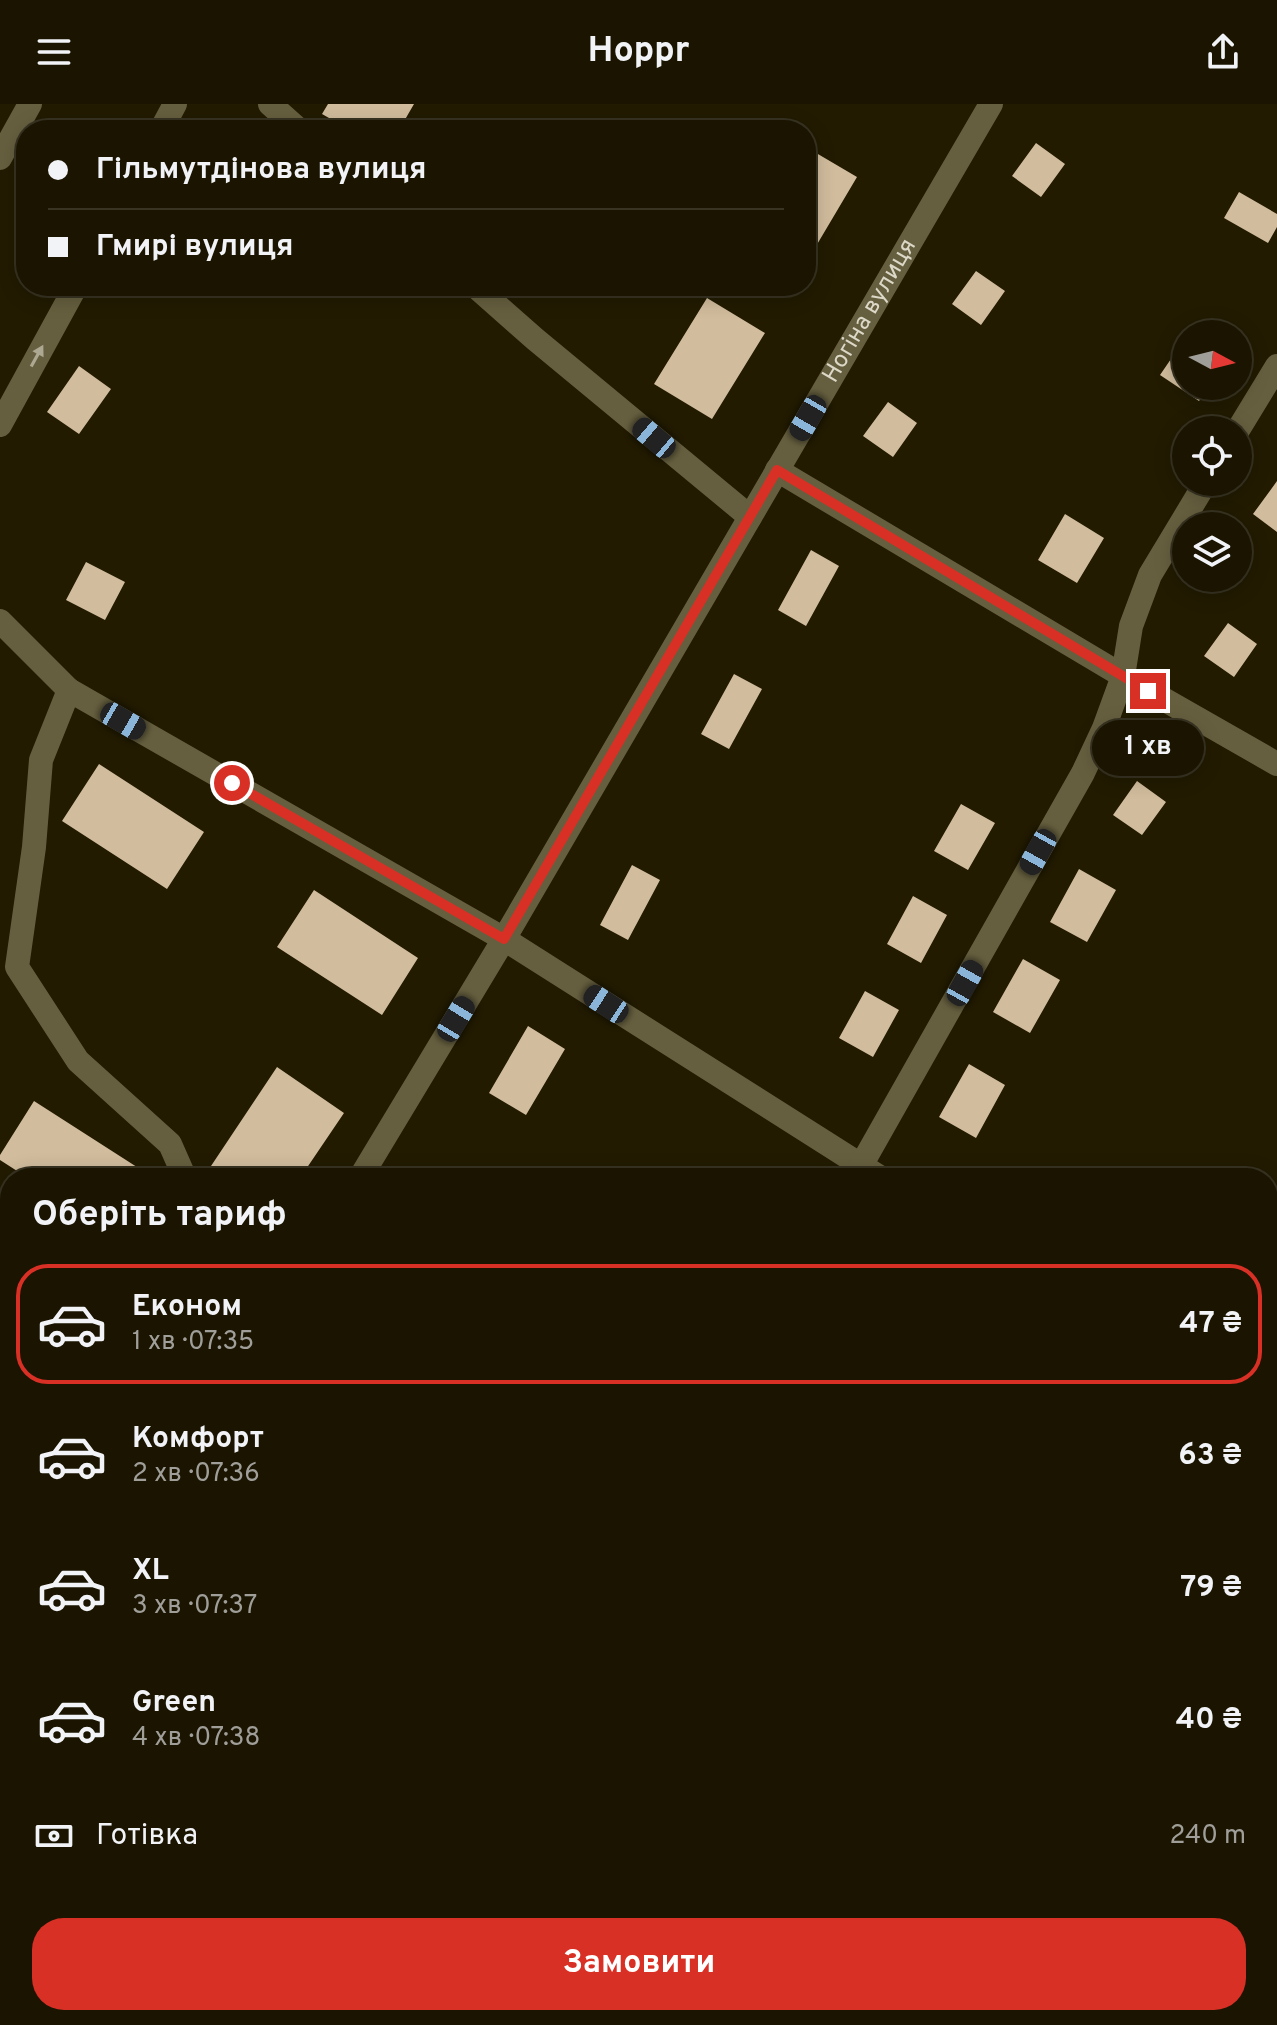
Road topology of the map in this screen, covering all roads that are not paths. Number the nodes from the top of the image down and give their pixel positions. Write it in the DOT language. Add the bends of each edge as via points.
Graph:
graph roads {
  1 [pos="270,104"];
  2 [pos="991,104"];
  3 [pos="288,120"];
  4 [pos="16,129"];
  5 [pos="0,158"];
  6 [pos="71,296"];
  7 [pos="486,296"];
  8 [pos="1277,366"];
  9 [pos="1247,416"];
  10 [pos="0,425"];
  11 [pos="777,470"];
  12 [pos="1198,496"];
  13 [pos="750,517"];
  14 [pos="0,621"];
  15 [pos="1123,676"];
  16 [pos="69,690"];
  17 [pos="1277,764"];
  18 [pos="504,939"];
  19 [pos="181,1168"];
  20 [pos="366,1168"];
  21 [pos="856,1168"];
  22 [pos="868,1168"];
  1 -- 3 [label="street"];
  2 -- 11 [label="street, Ногіна вулиця"];
  4 -- 5 [label="street"];
  10 -- 6 [label="street, one-way"];
  7 -- 13 [label="street"];
  8 -- 9 [label="street"];
  11 -- 13 [label="street, Ногіна вулиця"];
  11 -- 15 [label="street"];
  12 -- 15 [label="street" via="1150,575 1131,626"];
  13 -- 18 [label="street, Ногіна вулиця"];
  14 -- 16 [label="street"];
  15 -- 17 [label="street"];
  15 -- 22 [label="street" via="1083,773"];
  16 -- 18 [label="street"];
  16 -- 19 [label="street" via="41,760 17,967 78,1061 170,1144"];
  18 -- 20 [label="street, Ногіна вулиця"];
  18 -- 21 [label="street"];
}
